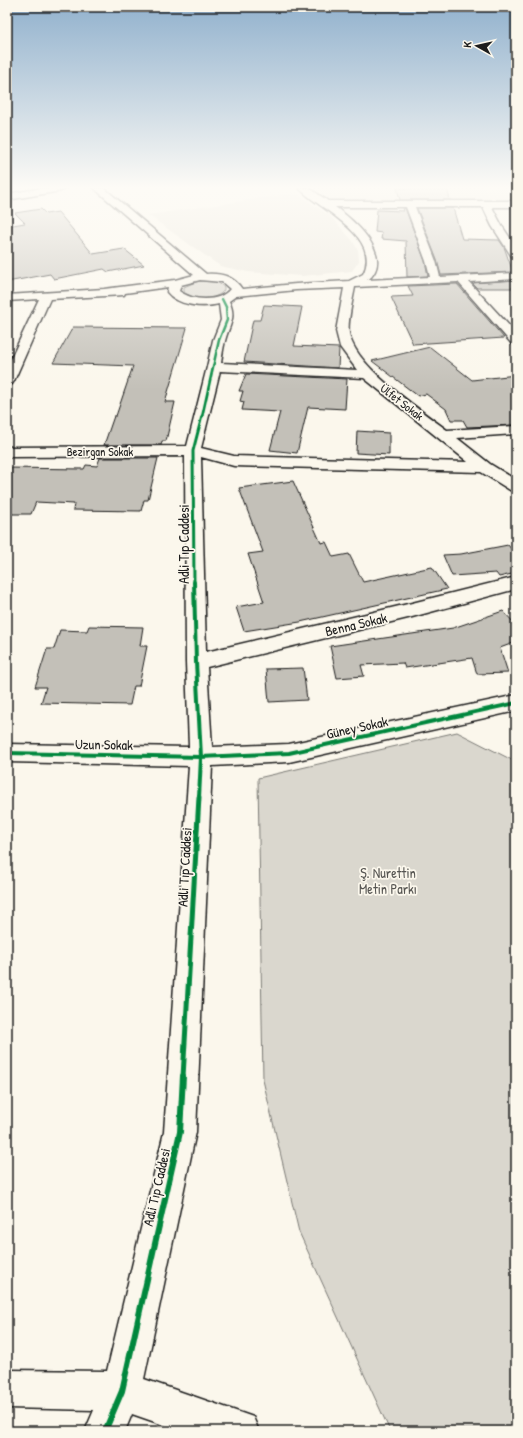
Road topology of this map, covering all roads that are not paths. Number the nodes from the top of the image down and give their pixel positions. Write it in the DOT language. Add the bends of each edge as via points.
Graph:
graph roads {
  1 [pos="168,255"];
  2 [pos="178,255"];
  3 [pos="371,255"];
  4 [pos="429,255"];
  5 [pos="203,276"];
  6 [pos="516,276"];
  7 [pos="461,279"];
  8 [pos="230,281"];
  9 [pos="436,281"];
  10 [pos="180,282"];
  11 [pos="350,284"];
  12 [pos="296,287"];
  13 [pos="104,292"];
  14 [pos="234,293"];
  15 [pos="46,296"];
  16 [pos="177,296"];
  17 [pos="7,298"];
  18 [pos="222,299"];
  19 [pos="192,301"];
  20 [pos="206,314"];
  21 [pos="212,327"];
  22 [pos="219,340"];
  23 [pos="516,340"];
  24 [pos="214,367"];
  25 [pos="367,374"];
  26 [pos="7,381"];
  27 [pos="516,430"];
  28 [pos="444,435"];
  29 [pos="193,451"];
  30 [pos="7,452"];
  31 [pos="484,466"];
  32 [pos="516,487"];
  33 [pos="516,583"];
  34 [pos="196,662"];
  35 [pos="516,703"];
  36 [pos="7,754"];
  37 [pos="201,757"];
  38 [pos="7,1389"];
  39 [pos="122,1391"];
  40 [pos="105,1431"];
  41 [pos="239,1431"];
  1 -- 10 [label="street" via="183,270"];
  2 -- 5 [label="street"];
  3 -- 11 [label="street" via="373,262 367,276"];
  4 -- 9 [label="street"];
  5 -- 8 [label="street"];
  5 -- 10 [label="street"];
  6 -- 7 [label="street"];
  7 -- 9 [label="street"];
  7 -- 23 [label="street"];
  8 -- 12 [label="street"];
  8 -- 14 [label="street" via="235,285"];
  9 -- 11 [label="street"];
  10 -- 13 [label="street"];
  10 -- 16 [label="street" via="173,288"];
  11 -- 12 [label="street"];
  11 -- 25 [label="street, Ülfet Sokak" via="342,331 346,347"];
  12 -- 14 [label="street"];
  13 -- 15 [label="street"];
  13 -- 16 [label="street"];
  14 -- 18 [label="street"];
  15 -- 17 [label="street"];
  15 -- 26 [label="street"];
  16 -- 19 [label="street"];
  18 -- 19 [label="street"];
  18 -- 22 [label="street, Adli Tıp Caddesi" via="226,307 227,320"];
  19 -- 20 [label="street"];
  21 -- 22 [label="street"];
  22 -- 24 [label="street, Adli Tıp Caddesi"];
  24 -- 25 [label="street"];
  24 -- 29 [label="street, Adli Tıp Caddesi"];
  25 -- 28 [label="street, Ülfet Sokak"];
  27 -- 28 [label="street"];
  28 -- 31 [label="street, Ülfet Sokak"];
  29 -- 30 [label="street, Bezirgan Sokak"];
  29 -- 31 [label="street, Bezirgan Sokak" via="234,461"];
  29 -- 34 [label="street, Adli Tıp Caddesi"];
  31 -- 32 [label="street, Ülfet Sokak"];
  33 -- 34 [label="street, Benna Sokak"];
  34 -- 37 [label="street, Adli Tıp Caddesi"];
  35 -- 37 [label="street, Güney Sokak" via="289,753"];
  36 -- 37 [label="street, Uzun Sokak"];
  37 -- 39 [label="street, Adli Tıp Caddesi" via="180,1132"];
  38 -- 39 [label="street"];
  39 -- 40 [label="street, Adli Tıp Caddesi"];
  39 -- 41 [label="street"];
}
